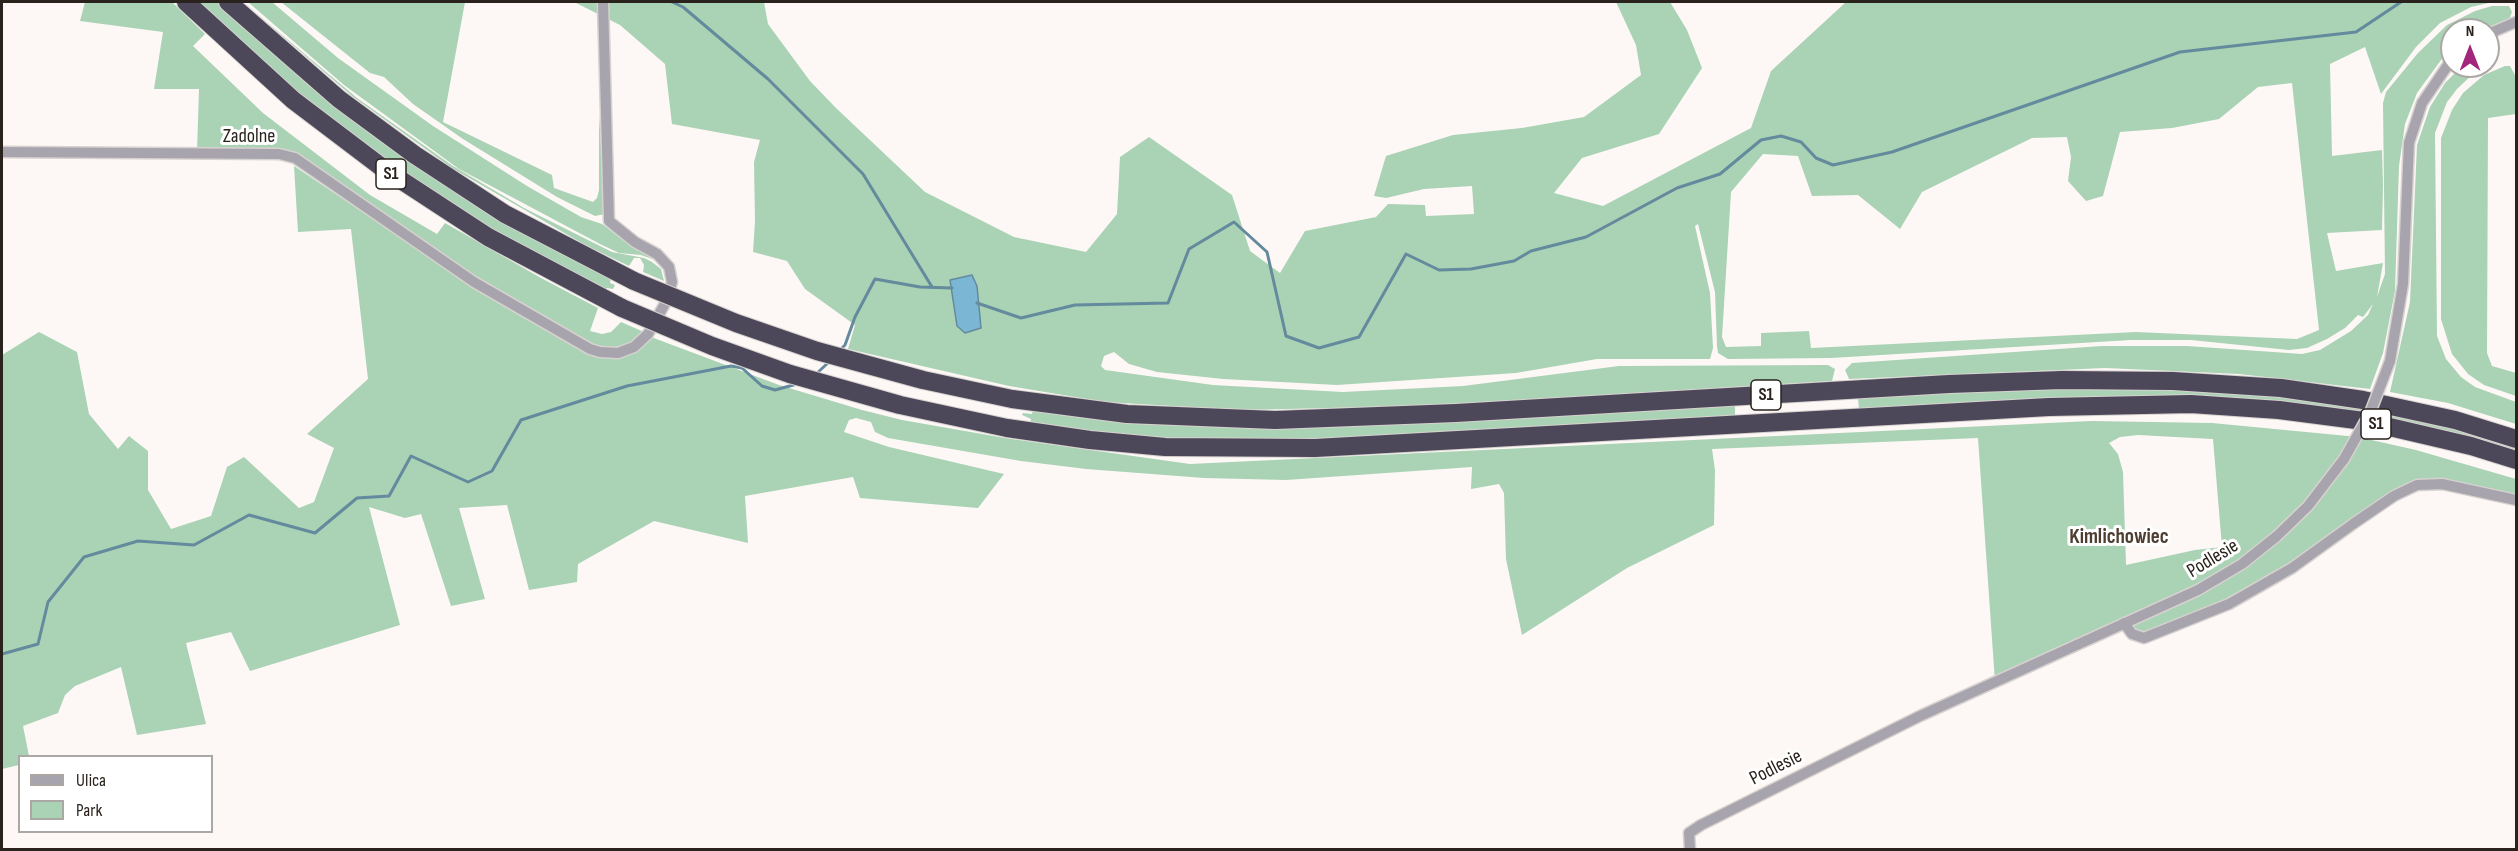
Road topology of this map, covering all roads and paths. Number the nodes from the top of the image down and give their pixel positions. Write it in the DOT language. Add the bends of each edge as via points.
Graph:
graph roads {
  1 [pos="186,2"];
  2 [pos="228,2"];
  3 [pos="603,2"];
  4 [pos="2517,22"];
  5 [pos="2500,29"];
  6 [pos="2440,77"];
  7 [pos="2,152"];
  8 [pos="2517,439"];
  9 [pos="2517,460"];
  10 [pos="2517,500"];
  11 [pos="2124,623"];
  12 [pos="1690,849"];
  1 -- 9 [label="highway, S1, bridge" via="293,100 384,169 488,237 622,308 790,374 900,405 1007,428 1165,447 1315,448 2069,406 2192,404 2364,421"];
  2 -- 8 [label="highway, S1, bridge" via="311,76 408,150 505,213 634,281 735,323 817,351 1012,399 1127,414 1275,420 1949,384 2152,381 2281,388 2363,400 2455,420"];
  3 -- 7 [label="street, Zadolne" via="609,221 657,254 671,275 671,289 659,316 634,347 609,353 590,349 474,282 295,158 279,154"];
  4 -- 5 [label="street"];
  6 -- 11 [label="street, Podlesie, bridge" via="2422,103 2409,143 2403,284 2390,361 2370,413 2344,459 2308,506 2242,564 2198,590"];
  10 -- 11 [label="street" via="2442,484 2417,485 2394,496 2292,568 2229,604 2144,638 2133,634"];
  11 -- 12 [label="street, Podlesie" via="1920,716 1689,833"];
}
